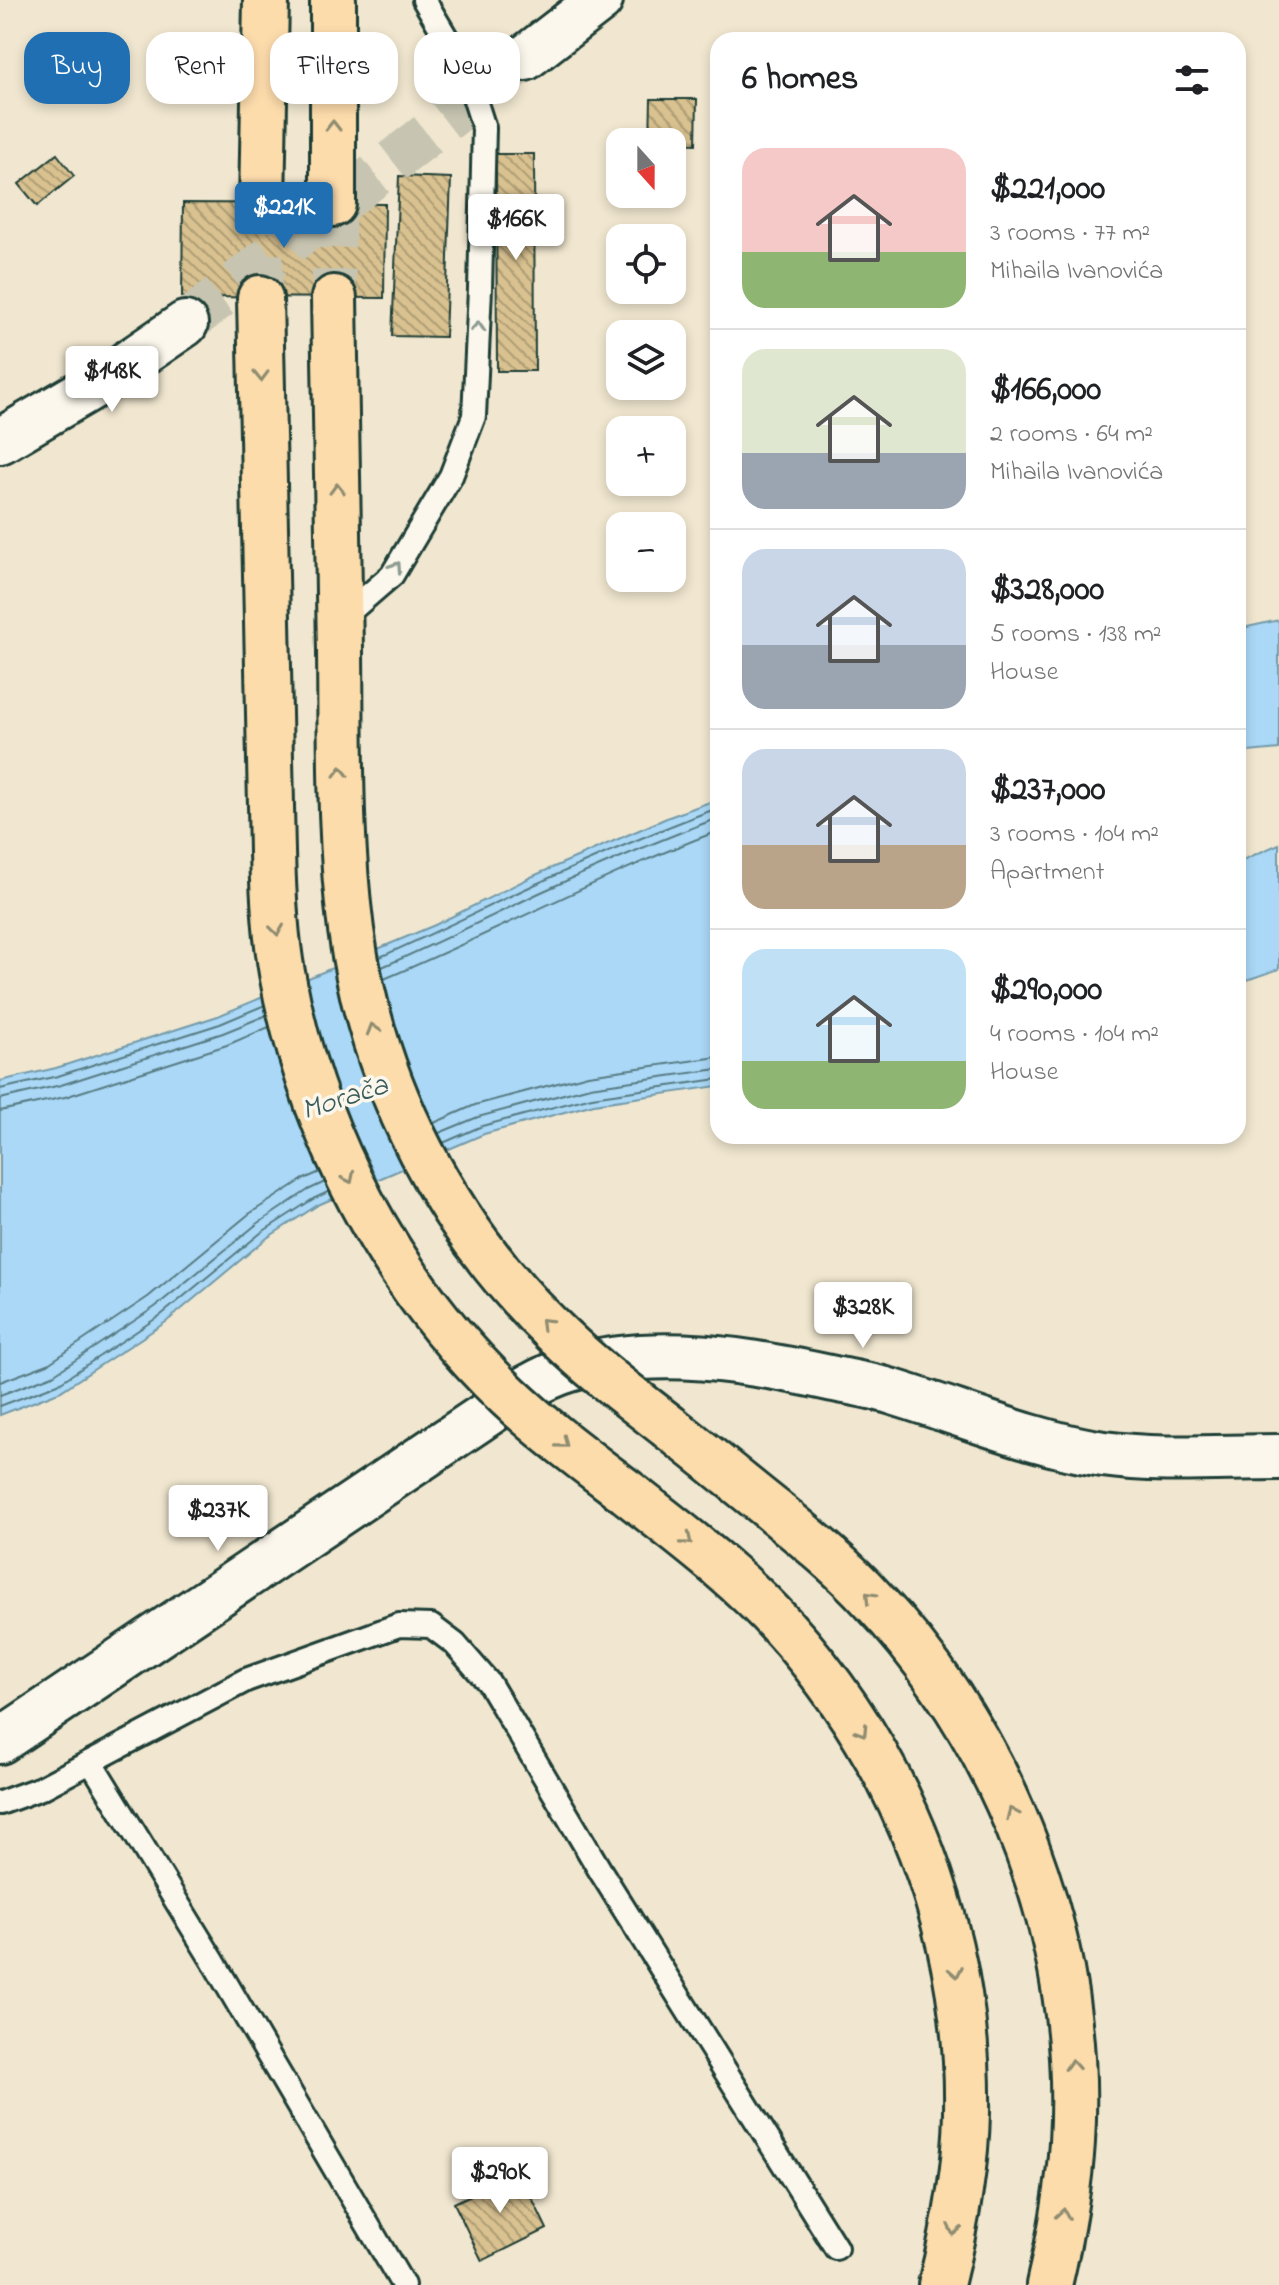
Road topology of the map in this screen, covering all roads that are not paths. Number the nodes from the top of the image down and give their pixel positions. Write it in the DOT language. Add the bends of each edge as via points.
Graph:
graph roads {
  1 [pos="266,0"];
  2 [pos="333,0"];
  3 [pos="424,0"];
  4 [pos="600,0"];
  5 [pos="525,58"];
  6 [pos="262,204"];
  7 [pos="333,204"];
  8 [pos="260,298"];
  9 [pos="334,298"];
  10 [pos="185,324"];
  11 [pos="0,441"];
  12 [pos="340,636"];
  13 [pos="1279,1457"];
  14 [pos="0,1741"];
  15 [pos="91,1762"];
  16 [pos="0,1803"];
  17 [pos="836,2248"];
  18 [pos="403,2285"];
  19 [pos="941,2285"];
  20 [pos="1049,2285"];
  1 -- 6 [label="highway"];
  7 -- 2 [label="highway, one-way"];
  12 -- 3 [label="lane, one-way" via="392,575 451,476 474,416 484,128 465,69"];
  4 -- 5 [label="street"];
  8 -- 19 [label="highway, one-way, bridge" via="273,896 280,958 304,1063 356,1194 432,1312 534,1420 745,1589 838,1695 893,1786 937,1894 962,2009 967,2114 963,2170"];
  12 -- 9 [label="highway, one-way"];
  10 -- 11 [label="street"];
  20 -- 12 [label="highway, one-way, bridge" via="1072,2143 1071,2048 1062,1977 1026,1845 950,1698 872,1599 821,1549 581,1357 533,1311 456,1212 427,1163 387,1072 368,1014 351,931 341,780"];
  13 -- 14 [label="street" via="1161,1459 1102,1453 1032,1437 889,1391 784,1368 629,1357 568,1369 523,1390"];
  15 -- 16 [label="lane"];
  15 -- 17 [label="lane" via="246,1680 399,1625 431,1626 489,1683"];
  15 -- 18 [label="lane"];
}
